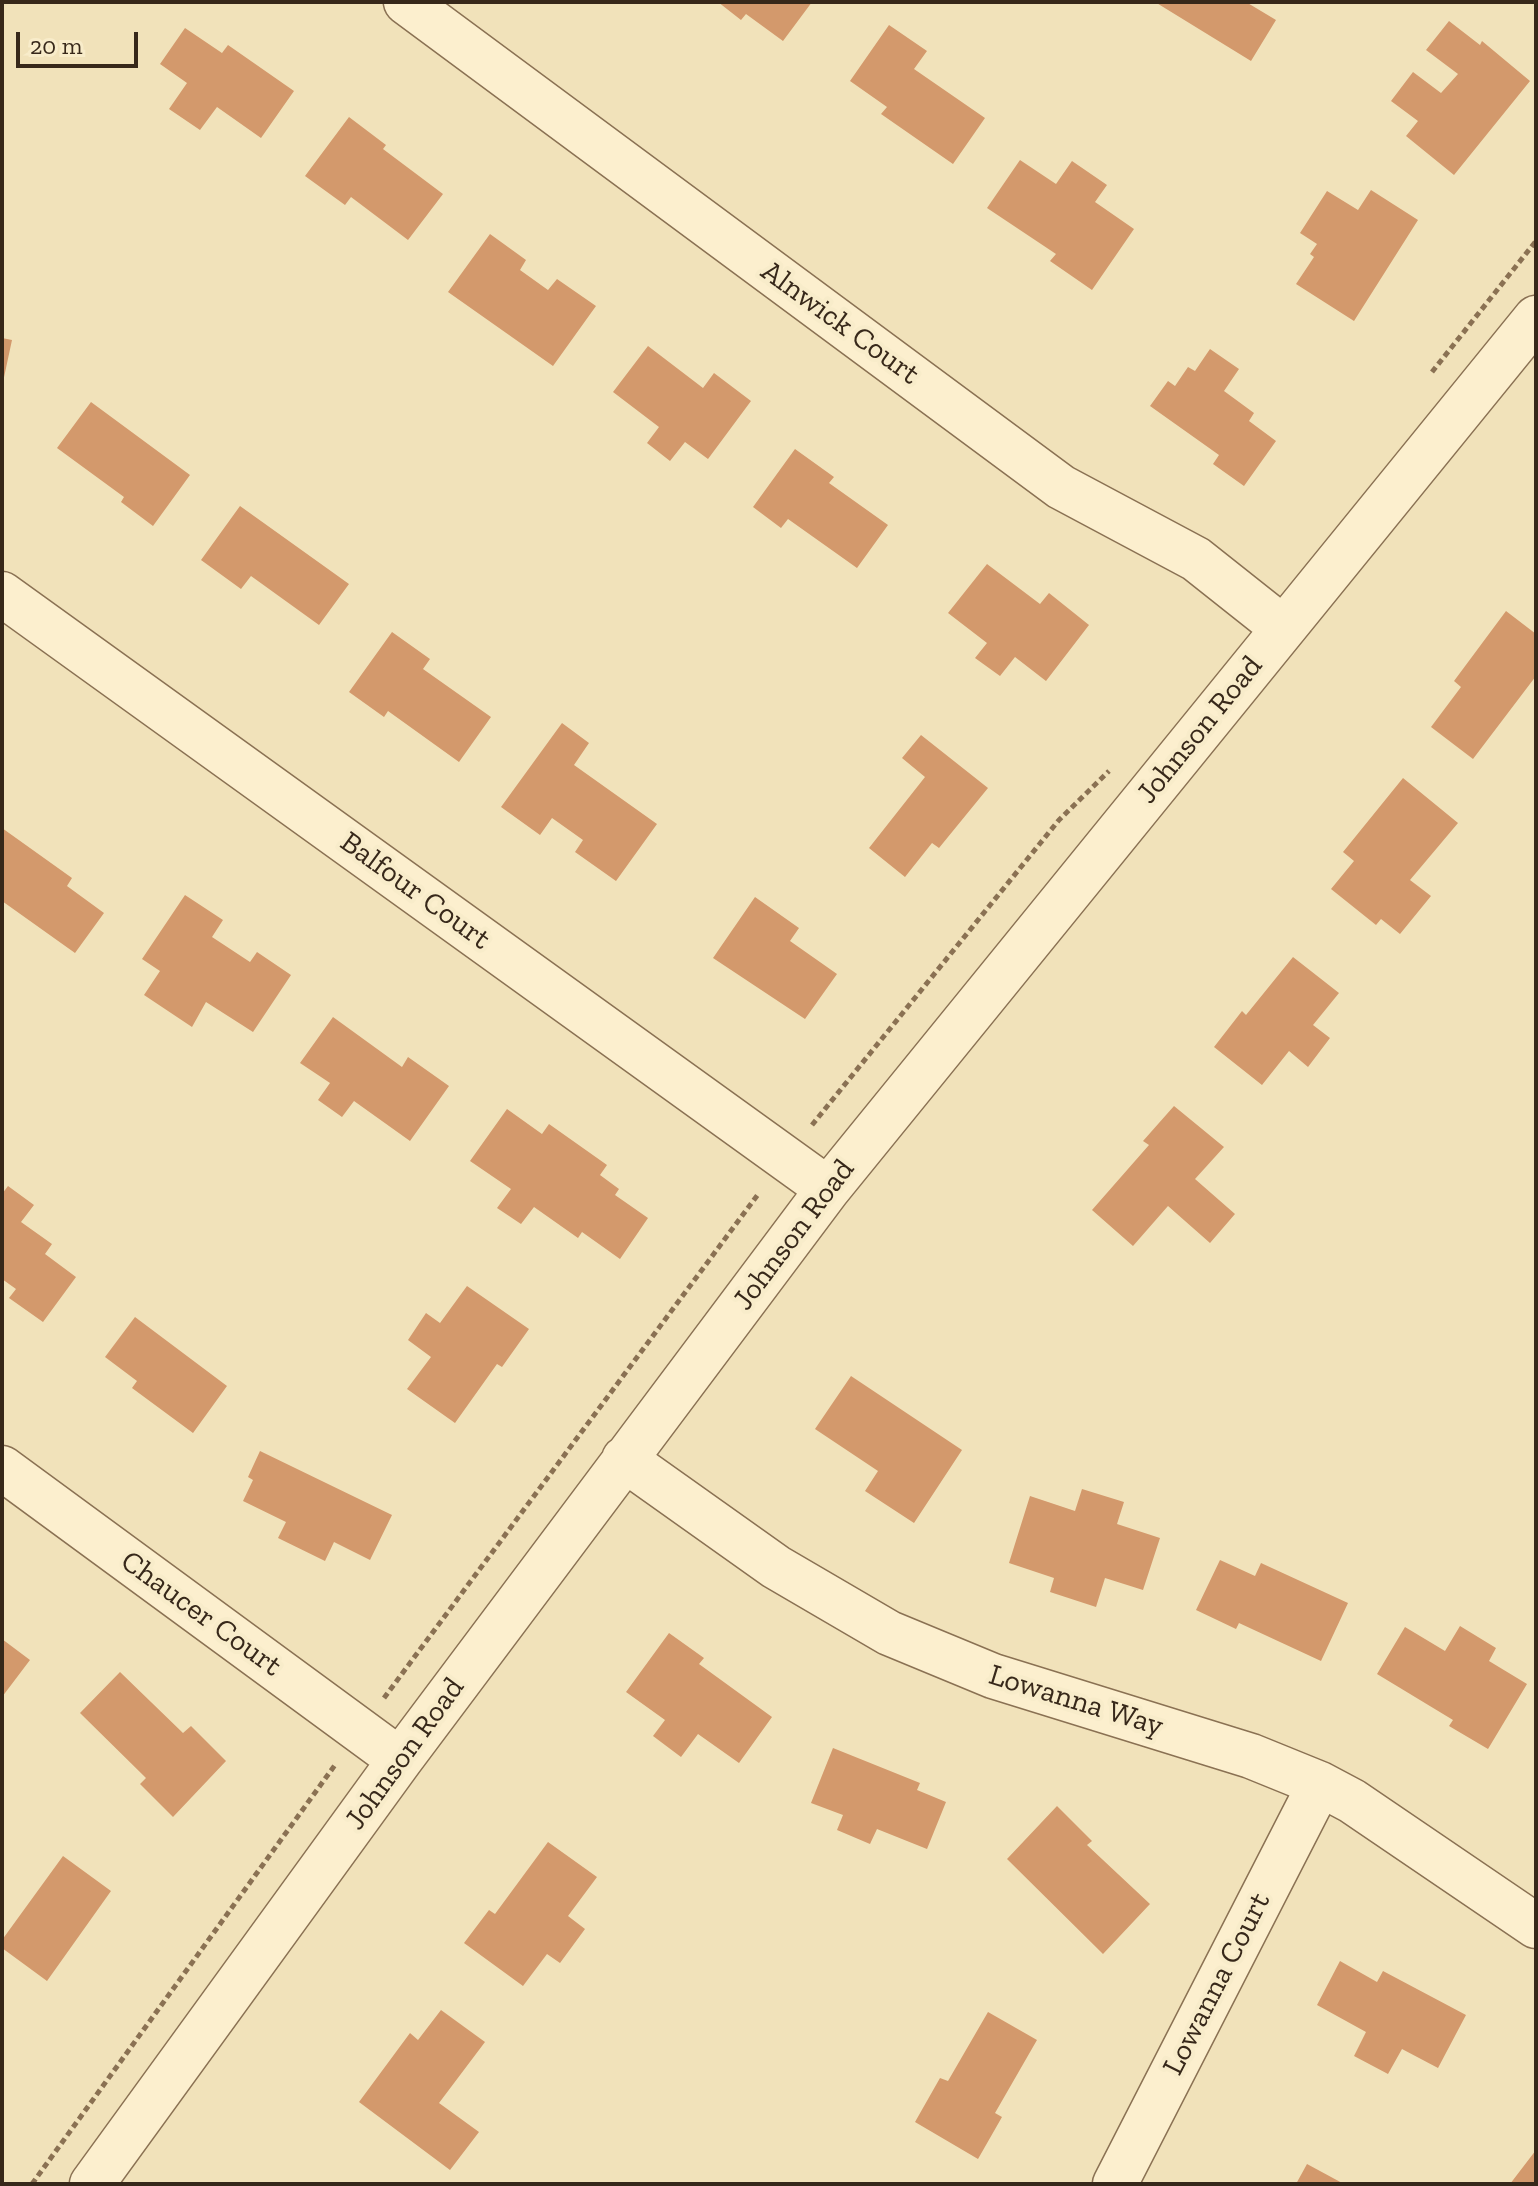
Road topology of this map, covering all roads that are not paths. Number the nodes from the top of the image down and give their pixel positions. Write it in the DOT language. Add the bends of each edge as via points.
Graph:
graph roads {
  1 [pos="406,2"];
  2 [pos="1536,318"];
  3 [pos="2,594"];
  4 [pos="1283,628"];
  5 [pos="828,1189"];
  6 [pos="624,1459"];
  7 [pos="2,1468"];
  8 [pos="400,1760"];
  9 [pos="1320,1784"];
  10 [pos="1536,1926"];
  11 [pos="92,2184"];
  12 [pos="1115,2184"];
  1 -- 4 [label="street, Alnwick Court" via="1061,487 1196,559"];
  2 -- 4 [label="street, Johnson Road"];
  3 -- 5 [label="street, Balfour Court"];
  4 -- 5 [label="street, Johnson Road"];
  5 -- 6 [label="street, Johnson Road"];
  6 -- 8 [label="street, Johnson Road"];
  6 -- 9 [label="street, Lowanna Way" via="776,1567 889,1633 993,1676 1251,1756"];
  7 -- 8 [label="street, Chaucer Court"];
  8 -- 11 [label="street, Johnson Road"];
  9 -- 10 [label="street, Lowanna Way"];
  9 -- 12 [label="street, Lowanna Court"];
}
